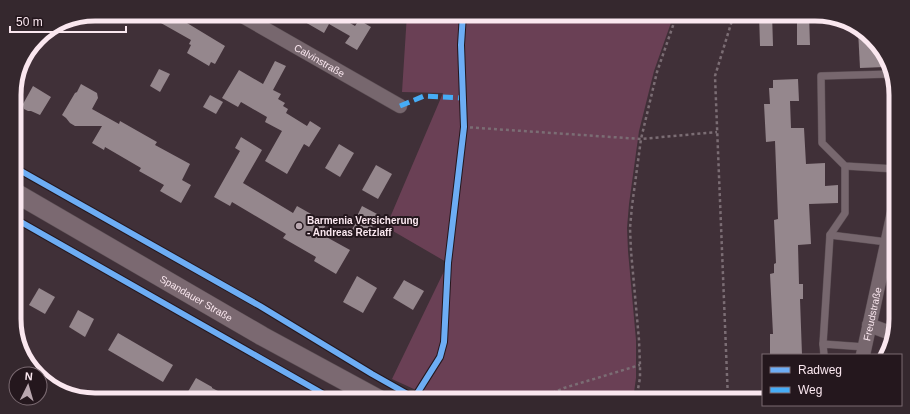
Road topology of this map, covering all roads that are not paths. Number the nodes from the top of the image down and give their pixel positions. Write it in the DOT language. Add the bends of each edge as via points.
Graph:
graph roads {
  1 [pos="251,21"];
  2 [pos="885,74"];
  3 [pos="400,106"];
  4 [pos="845,166"];
  5 [pos="889,169"];
  6 [pos="21,196"];
  7 [pos="889,233"];
  8 [pos="830,235"];
  9 [pos="887,242"];
  10 [pos="869,324"];
  11 [pos="888,332"];
  12 [pos="823,344"];
  13 [pos="864,351"];
  14 [pos="824,354"];
  15 [pos="367,393"];
  1 -- 3 [label="street, Calvinstraße"];
  2 -- 4 [label="lane" via="820,76 822,143"];
  4 -- 5 [label="lane"];
  4 -- 8 [label="lane" via="845,213"];
  6 -- 15 [label="main road, Spandauer Straße" via="262,336"];
  7 -- 9 [label="street, Freudstraße"];
  8 -- 9 [label="lane"];
  8 -- 12 [label="lane"];
  9 -- 10 [label="street, Freudstraße"];
  10 -- 11 [label="street"];
  10 -- 13 [label="street, Freudstraße"];
  12 -- 13 [label="lane"];
  12 -- 14 [label="lane"];
}
